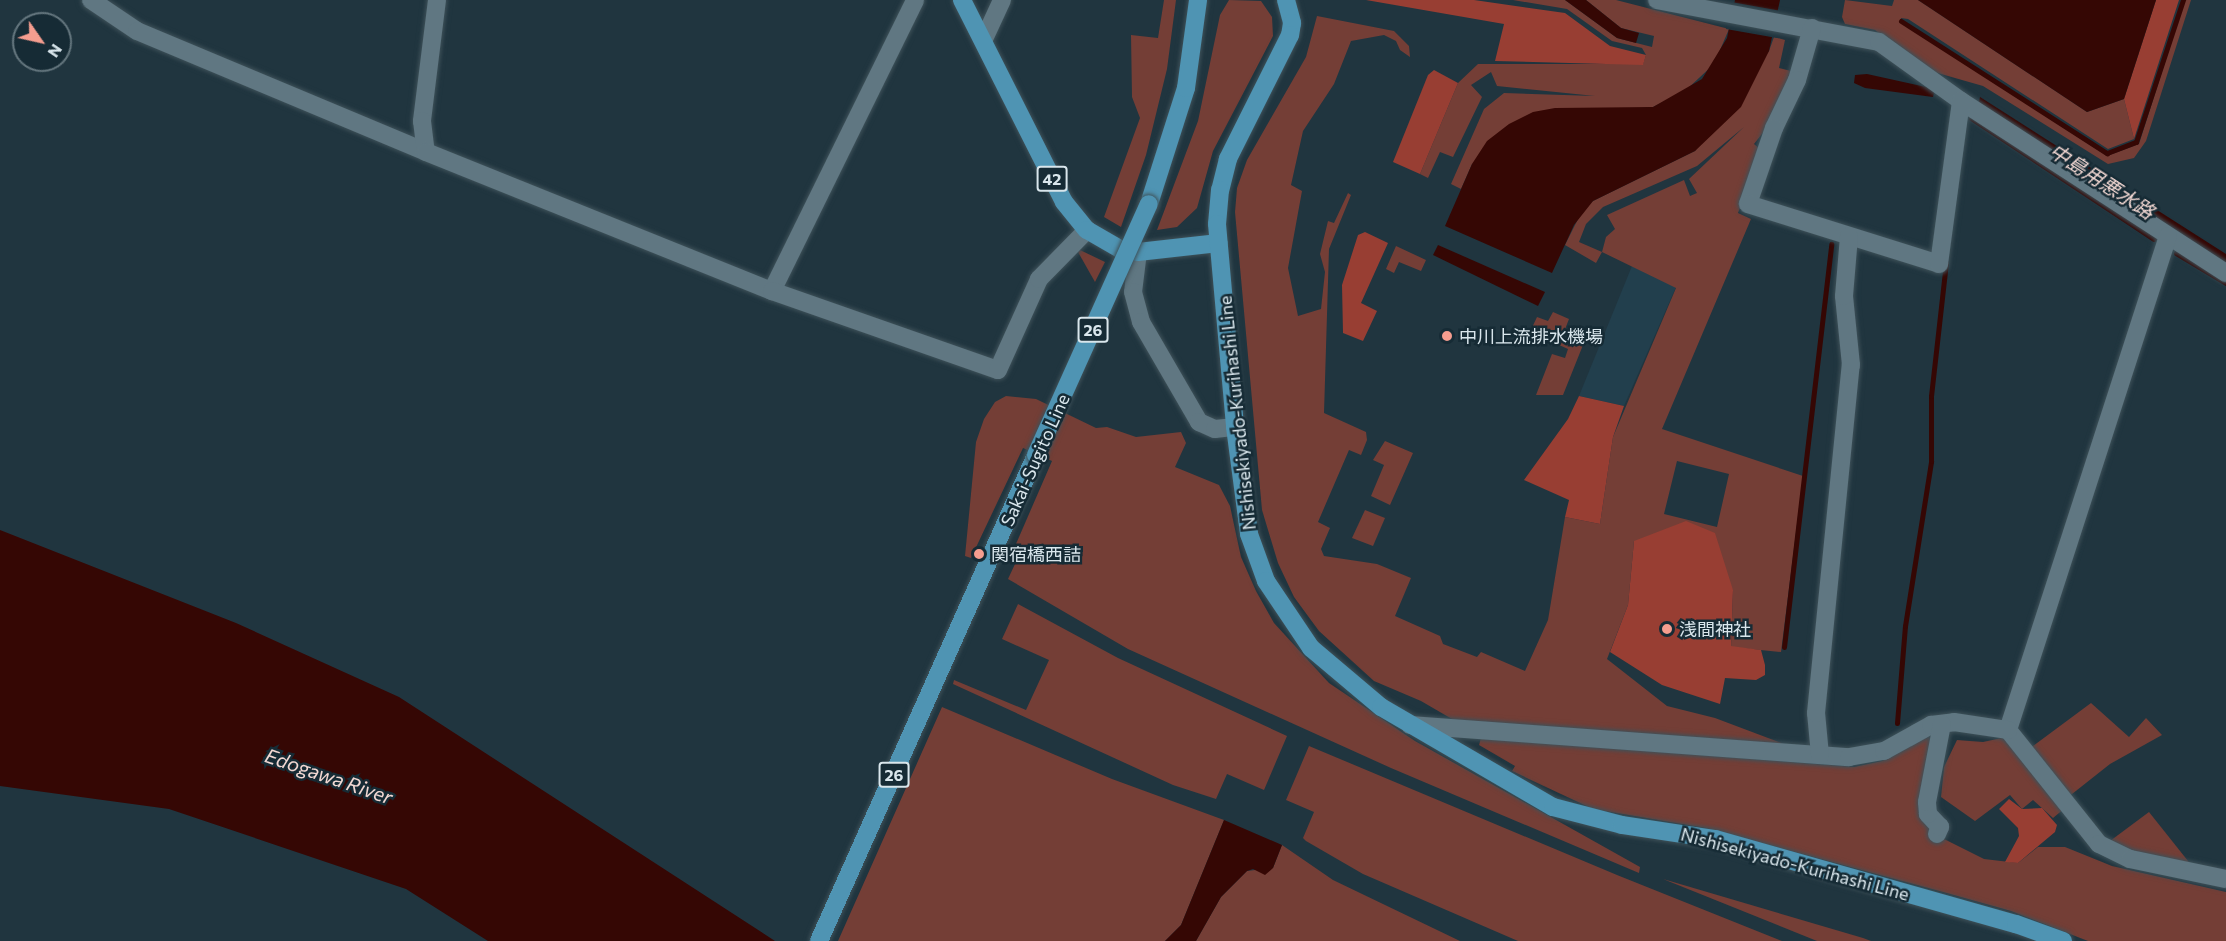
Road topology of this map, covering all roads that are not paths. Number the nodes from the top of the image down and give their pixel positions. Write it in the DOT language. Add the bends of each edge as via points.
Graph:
graph roads {
  1 [pos="91,0"];
  2 [pos="437,0"];
  3 [pos="915,0"];
  4 [pos="962,0"];
  5 [pos="1002,0"];
  6 [pos="1198,0"];
  7 [pos="1286,0"];
  8 [pos="1657,0"];
  9 [pos="1812,28"];
  10 [pos="984,39"];
  11 [pos="1961,101"];
  12 [pos="426,152"];
  13 [pos="1086,230"];
  14 [pos="1849,236"];
  15 [pos="2168,236"];
  16 [pos="1218,243"];
  17 [pos="1138,252"];
  18 [pos="2226,273"];
  19 [pos="772,291"];
  20 [pos="1235,427"];
  21 [pos="1942,724"];
  22 [pos="1410,725"];
  23 [pos="2008,730"];
  24 [pos="1820,755"];
  25 [pos="1937,834"];
  26 [pos="2226,879"];
  27 [pos="819,941"];
  28 [pos="2063,941"];
  1 -- 12 [label="street" via="137,31"];
  2 -- 12 [label="street" via="422,122"];
  3 -- 19 [label="street"];
  4 -- 10 [label="main road, 42"];
  5 -- 10 [label="street"];
  6 -- 27 [label="main road, Sakai-Sugito Line / 26, bridge" via="1186,88 1149,204"];
  7 -- 16 [label="main road, Nishisekiyado-Kurihashi Line" via="1292,23 1290,35 1238,135 1223,175 1217,207"];
  8 -- 9 [label="street"];
  9 -- 11 [label="street" via="1880,42"];
  9 -- 14 [label="street" via="1797,80 1774,128 1748,204"];
  10 -- 13 [label="main road, 42" via="1059,194"];
  11 -- 14 [label="street" via="1939,264"];
  11 -- 15 [label="street"];
  12 -- 19 [label="street"];
  13 -- 17 [label="main road, 42" via="1120,249"];
  13 -- 19 [label="street" via="1039,279 998,370"];
  14 -- 24 [label="street" via="1844,296 1851,365 1816,713"];
  15 -- 18 [label="street"];
  15 -- 23 [label="street"];
  16 -- 17 [label="main road, 42"];
  16 -- 20 [label="main road, Nishisekiyado-Kurihashi Line"];
  17 -- 20 [label="street" via="1133,292 1141,322 1199,422 1215,429"];
  20 -- 22 [label="main road, Nishisekiyado-Kurihashi Line" via="1249,534 1280,606 1331,669"];
  21 -- 23 [label="street"];
  21 -- 24 [label="street" via="1931,725 1884,751 1866,756"];
  21 -- 25 [label="street" via="1927,802 1928,814 1940,827"];
  22 -- 24 [label="street"];
  22 -- 28 [label="main road, Nishisekiyado-Kurihashi Line" via="1553,807 1622,825 1715,839 2016,924"];
  23 -- 26 [label="street" via="2099,844 2130,859"];
}
